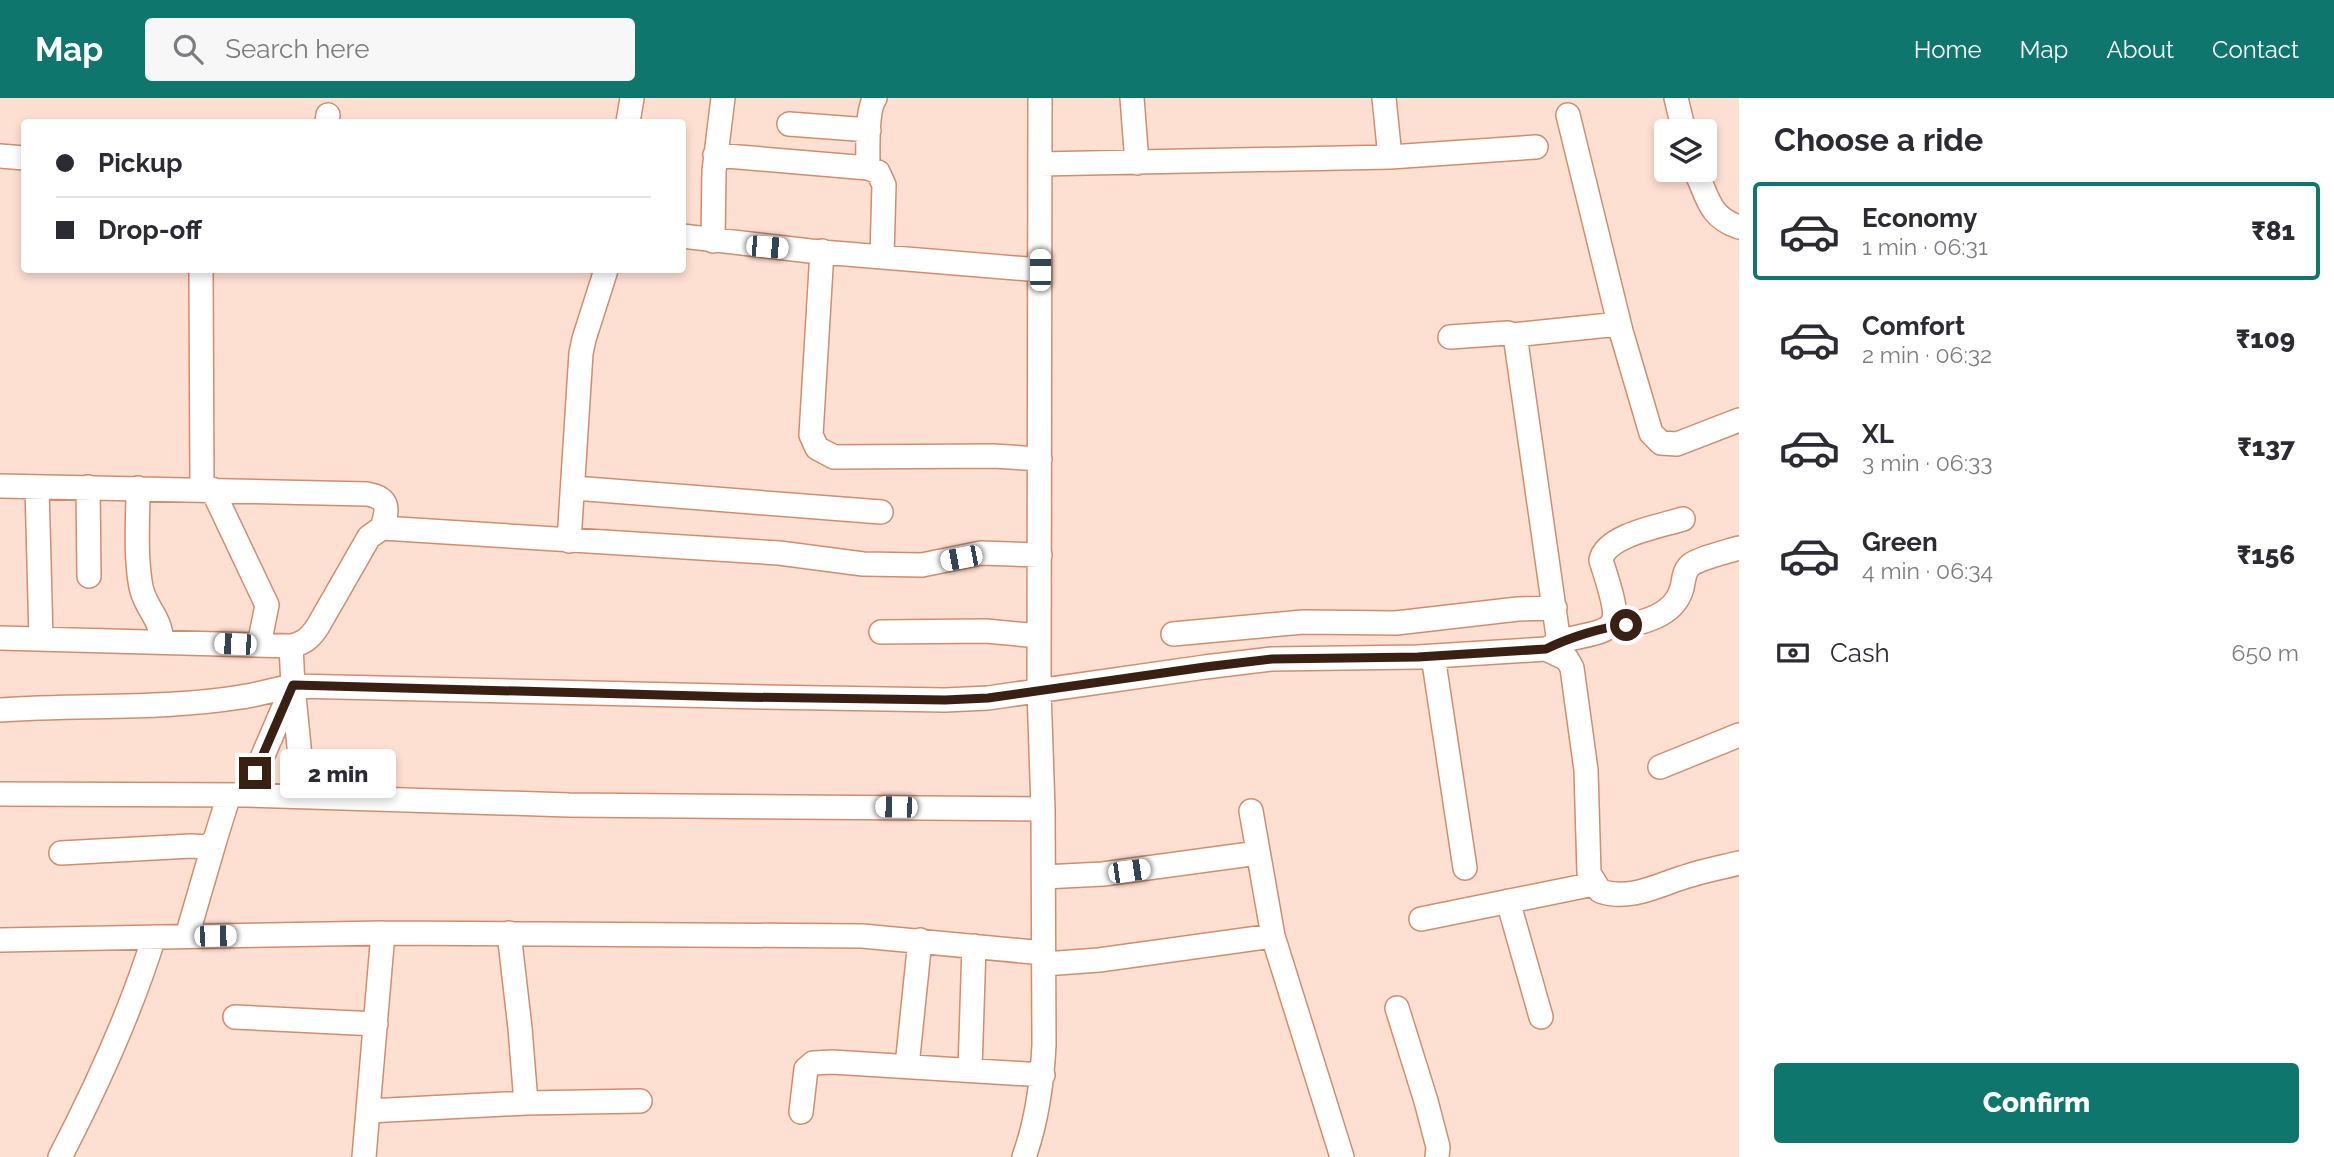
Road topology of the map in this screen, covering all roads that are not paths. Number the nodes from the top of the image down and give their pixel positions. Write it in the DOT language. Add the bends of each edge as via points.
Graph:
graph roads {
  1 [pos="632,98"];
  2 [pos="723,98"];
  3 [pos="875,98"];
  4 [pos="1040,98"];
  5 [pos="1132,98"];
  6 [pos="1384,98"];
  7 [pos="1676,98"];
  8 [pos="1568,115"];
  9 [pos="628,119"];
  10 [pos="1681,119"];
  11 [pos="789,124"];
  12 [pos="869,130"];
  13 [pos="1536,147"];
  14 [pos="715,155"];
  15 [pos="0,156"];
  16 [pos="1390,157"];
  17 [pos="21,158"];
  18 [pos="1137,163"];
  19 [pos="1040,164"];
  20 [pos="867,168"];
  21 [pos="1701,182"];
  22 [pos="1739,227"];
  23 [pos="686,237"];
  24 [pos="713,241"];
  25 [pos="821,251"];
  26 [pos="882,257"];
  27 [pos="1040,270"];
  28 [pos="201,273"];
  29 [pos="605,273"];
  30 [pos="1619,324"];
  31 [pos="1513,335"];
  32 [pos="1450,337"];
  33 [pos="1739,420"];
  34 [pos="1040,459"];
  35 [pos="0,486"];
  36 [pos="37,486"];
  37 [pos="88,487"];
  38 [pos="138,488"];
  39 [pos="574,488"];
  40 [pos="207,489"];
  41 [pos="881,512"];
  42 [pos="1683,519"];
  43 [pos="382,528"];
  44 [pos="569,541"];
  45 [pos="1739,548"];
  46 [pos="1040,555"];
  47 [pos="89,576"];
  48 [pos="1555,608"];
  49 [pos="1610,627"];
  50 [pos="881,632"];
  51 [pos="1173,634"];
  52 [pos="1039,636"];
  53 [pos="0,638"];
  54 [pos="41,639"];
  55 [pos="162,642"];
  56 [pos="259,645"];
  57 [pos="291,646"];
  58 [pos="1553,646"];
  59 [pos="1433,656"];
  60 [pos="293,685"];
  61 [pos="1039,690"];
  62 [pos="0,710"];
  63 [pos="1739,735"];
  64 [pos="1660,767"];
  65 [pos="0,794"];
  66 [pos="237,795"];
  67 [pos="304,797"];
  68 [pos="1043,808"];
  69 [pos="1251,811"];
  70 [pos="215,840"];
  71 [pos="61,853"];
  72 [pos="1258,853"];
  73 [pos="1739,863"];
  74 [pos="1465,868"];
  75 [pos="1044,877"];
  76 [pos="1594,884"];
  77 [pos="1508,901"];
  78 [pos="1421,919"];
  79 [pos="383,933"];
  80 [pos="509,933"];
  81 [pos="187,936"];
  82 [pos="1273,936"];
  83 [pos="154,937"];
  84 [pos="0,940"];
  85 [pos="920,940"];
  86 [pos="974,946"];
  87 [pos="1044,958"];
  88 [pos="1397,1008"];
  89 [pos="235,1017"];
  90 [pos="1541,1017"];
  91 [pos="376,1024"];
  92 [pos="907,1066"];
  93 [pos="970,1070"];
  94 [pos="1043,1074"];
  95 [pos="640,1101"];
  96 [pos="526,1103"];
  97 [pos="368,1111"];
  98 [pos="801,1112"];
  99 [pos="60,1157"];
  100 [pos="364,1157"];
  101 [pos="1024,1157"];
  102 [pos="1342,1157"];
  103 [pos="1437,1157"];
  1 -- 9 [label="street"];
  2 -- 14 [label="street"];
  3 -- 12 [label="street"];
  4 -- 19 [label="street"];
  5 -- 18 [label="street"];
  6 -- 16 [label="street"];
  7 -- 10 [label="street"];
  8 -- 30 [label="street"];
  11 -- 12 [label="street"];
  12 -- 20 [label="street"];
  13 -- 16 [label="street"];
  14 -- 20 [label="street"];
  14 -- 24 [label="street"];
  15 -- 17 [label="street"];
  16 -- 18 [label="street"];
  18 -- 19 [label="street"];
  19 -- 27 [label="street"];
  20 -- 26 [label="street" via="878,172 884,185"];
  21 -- 22 [label="street" via="1714,211 1726,223"];
  23 -- 24 [label="street"];
  24 -- 25 [label="street"];
  25 -- 26 [label="street"];
  25 -- 34 [label="street" via="811,435 817,448 834,457"];
  26 -- 27 [label="street"];
  27 -- 34 [label="street"];
  28 -- 40 [label="street"];
  29 -- 39 [label="street" via="581,353"];
  30 -- 31 [label="street"];
  30 -- 33 [label="street" via="1655,438 1661,443 1677,444"];
  31 -- 32 [label="street"];
  31 -- 48 [label="street"];
  34 -- 46 [label="street"];
  35 -- 36 [label="street"];
  36 -- 37 [label="street"];
  36 -- 54 [label="street"];
  37 -- 38 [label="street"];
  37 -- 47 [label="street"];
  38 -- 40 [label="street"];
  38 -- 55 [label="street" via="142,589 160,623"];
  39 -- 41 [label="street"];
  39 -- 44 [label="street"];
  40 -- 43 [label="street" via="376,495 387,508"];
  40 -- 56 [label="street" via="267,605"];
  42 -- 49 [label="street" via="1625,537 1602,554 1615,610"];
  43 -- 44 [label="street"];
  43 -- 57 [label="street" via="369,537 310,638"];
  44 -- 46 [label="street" via="779,553 885,565 922,565 981,554"];
  45 -- 49 [label="street" via="1693,563 1669,609 1643,622"];
  46 -- 52 [label="street"];
  48 -- 51 [label="street" via="1417,621 1303,622"];
  48 -- 58 [label="street"];
  49 -- 58 [label="street"];
  50 -- 52 [label="street" via="986,631"];
  52 -- 61 [label="street"];
  53 -- 54 [label="street"];
  54 -- 55 [label="street"];
  55 -- 56 [label="street"];
  56 -- 57 [label="street"];
  57 -- 60 [label="street"];
  58 -- 59 [label="street"];
  58 -- 76 [label="street" via="1572,668 1586,770 1589,873"];
  59 -- 61 [label="street" via="1272,659"];
  59 -- 74 [label="street"];
  60 -- 61 [label="street" via="945,700"];
  60 -- 62 [label="street" via="239,698"];
  60 -- 66 [label="street"];
  60 -- 67 [label="street"];
  61 -- 68 [label="street"];
  63 -- 64 [label="street"];
  65 -- 66 [label="street"];
  66 -- 67 [label="street"];
  66 -- 70 [label="street"];
  67 -- 68 [label="street" via="569,805"];
  68 -- 75 [label="street"];
  69 -- 72 [label="street"];
  70 -- 71 [label="street" via="207,847"];
  70 -- 81 [label="street"];
  72 -- 75 [label="street" via="1103,874"];
  72 -- 82 [label="street"];
  73 -- 76 [label="street" via="1642,892 1621,895 1600,891"];
  75 -- 87 [label="street"];
  76 -- 77 [label="street"];
  77 -- 78 [label="street"];
  77 -- 90 [label="street"];
  79 -- 80 [label="street"];
  79 -- 81 [label="street"];
  79 -- 91 [label="street"];
  80 -- 85 [label="street"];
  80 -- 96 [label="street"];
  81 -- 83 [label="street"];
  82 -- 87 [label="street" via="1100,960"];
  82 -- 102 [label="street"];
  83 -- 84 [label="street"];
  83 -- 99 [label="street" via="113,1049"];
  85 -- 86 [label="street"];
  85 -- 92 [label="street"];
  86 -- 87 [label="street"];
  86 -- 93 [label="street"];
  87 -- 94 [label="street"];
  88 -- 103 [label="street" via="1426,1101"];
  89 -- 91 [label="street"];
  91 -- 97 [label="street"];
  92 -- 93 [label="street"];
  92 -- 98 [label="street" via="813,1063 806,1069"];
  93 -- 94 [label="street"];
  94 -- 101 [label="street"];
  95 -- 96 [label="street"];
  96 -- 97 [label="street"];
  97 -- 100 [label="street"];
}
